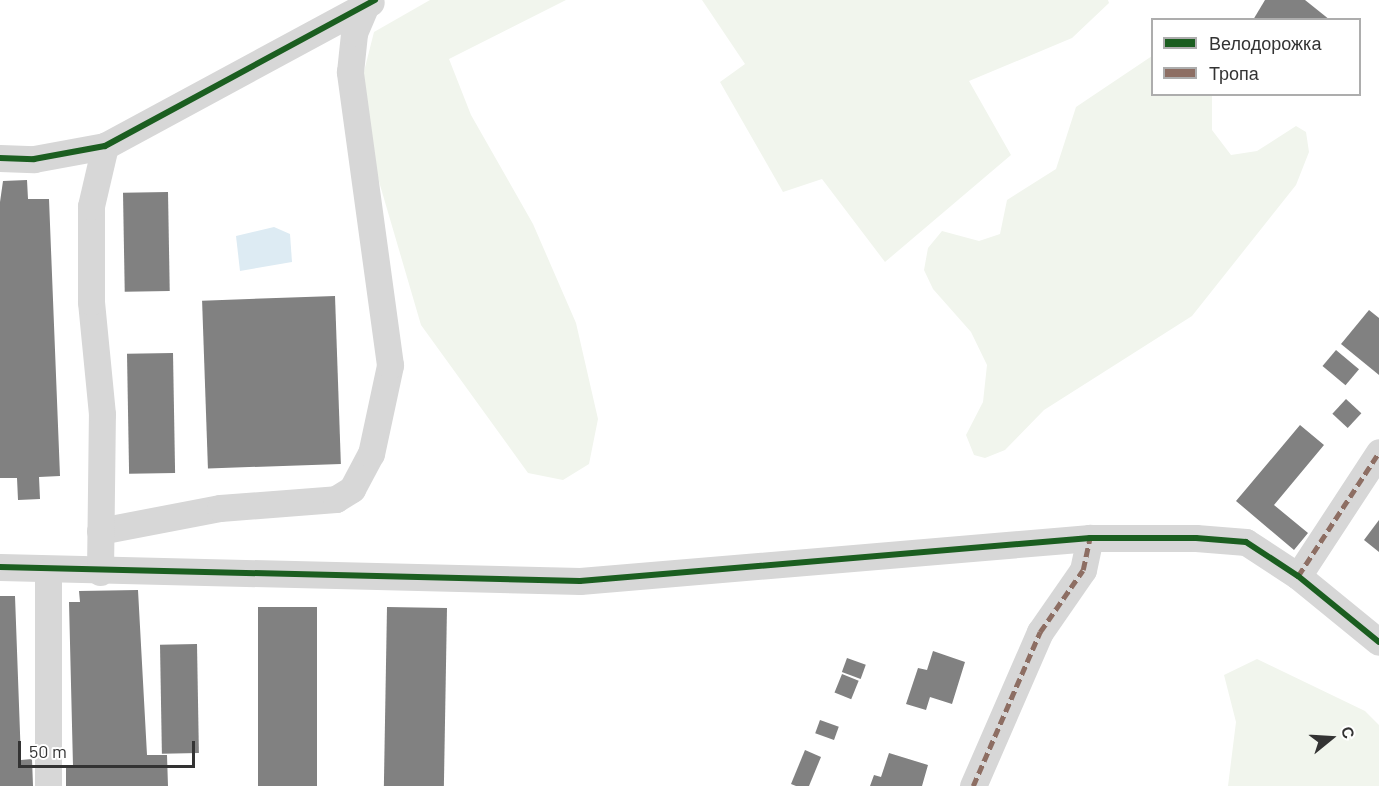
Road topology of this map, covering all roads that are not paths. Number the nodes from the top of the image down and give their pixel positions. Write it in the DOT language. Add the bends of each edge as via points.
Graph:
graph roads {
  1 [pos="370,3"];
  2 [pos="105,146"];
  3 [pos="0,158"];
  4 [pos="1379,452"];
  5 [pos="100,531"];
  6 [pos="1090,538"];
  7 [pos="0,567"];
  8 [pos="48,571"];
  9 [pos="100,572"];
  10 [pos="1298,576"];
  11 [pos="1379,642"];
  12 [pos="48,786"];
  13 [pos="973,786"];
  1 -- 2 [label="street"];
  1 -- 5 [label="street" via="354,33 350,72 390,365 371,454 352,489 336,499 220,508"];
  2 -- 3 [label="street" via="34,159"];
  2 -- 5 [label="street" via="91,206 91,302 102,414"];
  4 -- 10 [label="street"];
  5 -- 9 [label="street"];
  6 -- 9 [label="street" via="580,581"];
  6 -- 10 [label="street" via="1246,542"];
  6 -- 13 [label="street" via="1083,570 1033,645"];
  7 -- 8 [label="street"];
  8 -- 9 [label="street"];
  8 -- 12 [label="street"];
  10 -- 11 [label="street"];
}
